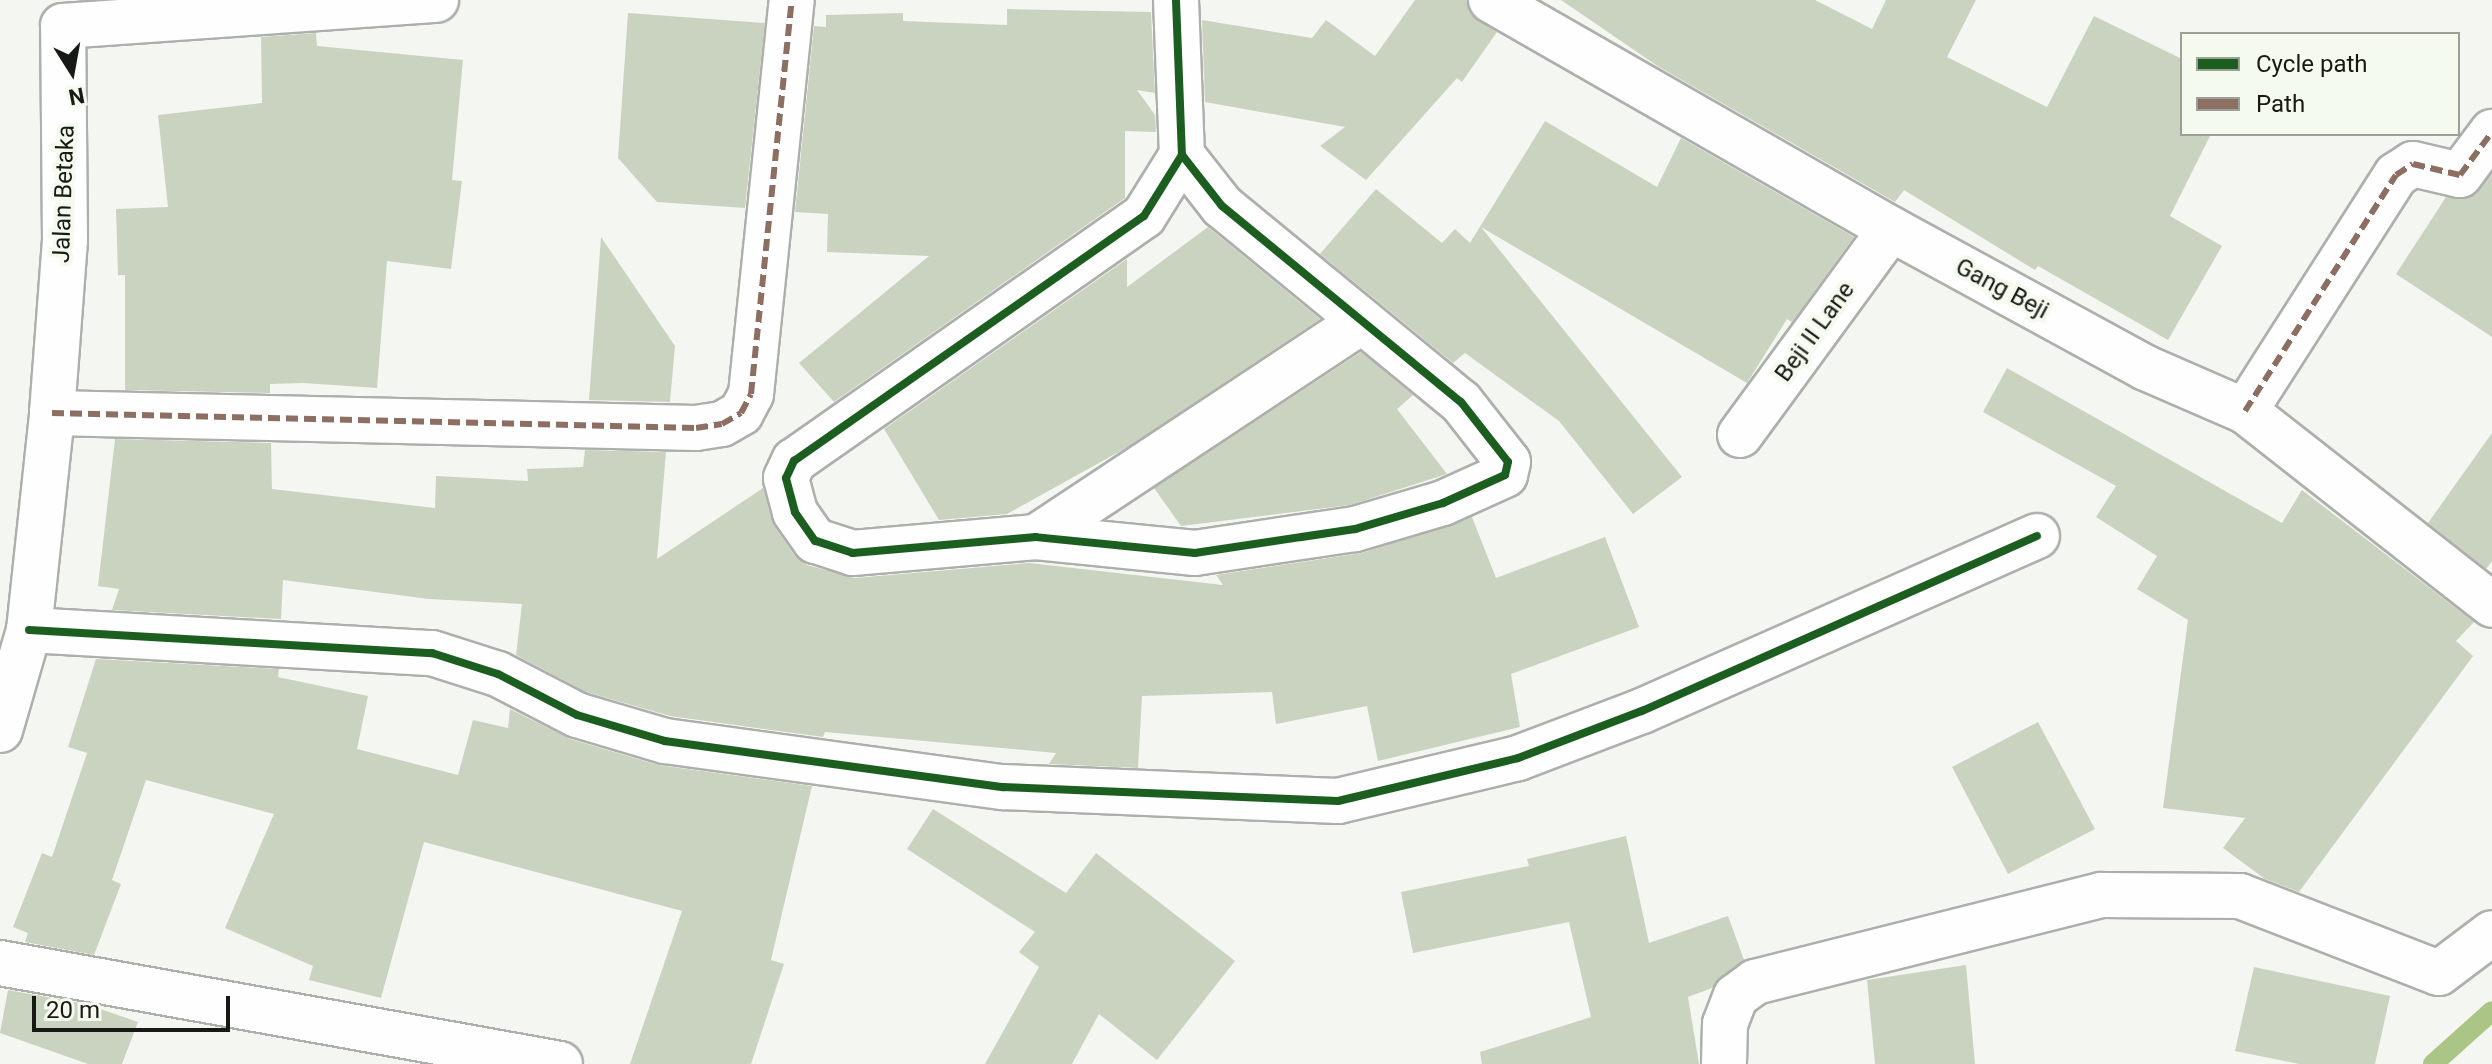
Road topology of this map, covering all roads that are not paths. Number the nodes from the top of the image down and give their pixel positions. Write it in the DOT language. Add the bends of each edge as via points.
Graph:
graph roads {
  1 [pos="792,0"];
  2 [pos="1176,0"];
  3 [pos="1491,0"];
  4 [pos="415,1"];
  5 [pos="61,13"];
  6 [pos="2492,132"];
  7 [pos="1182,155"];
  8 [pos="1891,229"];
  9 [pos="1362,321"];
  10 [pos="2245,411"];
  11 [pos="52,413"];
  12 [pos="1740,435"];
  13 [pos="2037,536"];
  14 [pos="1036,537"];
  15 [pos="2492,605"];
  16 [pos="29,630"];
  17 [pos="0,730"];
  18 [pos="2492,933"];
  19 [pos="0,963"];
  20 [pos="560,1064"];
  21 [pos="1724,1064"];
  1 -- 11 [label="street" via="751,394 741,413 722,424 696,428"];
  2 -- 7 [label="street"];
  3 -- 8 [label="street, Gang Beji"];
  4 -- 5 [label="street, Jalan Betaka"];
  5 -- 11 [label="street, Jalan Betaka" via="65,240"];
  6 -- 10 [label="street" via="2460,175 2413,164 2403,167"];
  7 -- 9 [label="street" via="1222,206"];
  7 -- 14 [label="street" via="1144,216 819,442 794,461 786,478 795,512 815,541 853,553"];
  8 -- 10 [label="street, Gang Beji" via="2146,368"];
  8 -- 12 [label="street, Beji II Lane"];
  9 -- 14 [label="street"];
  9 -- 14 [label="street" via="1461,402 1508,462 1505,475 1443,503 1355,529 1195,553"];
  10 -- 15 [label="street, Gang Beji"];
  11 -- 16 [label="street, Jalan Betaka"];
  13 -- 16 [label="street" via="1642,711 1518,758 1338,801 1003,787 665,741 577,715 498,674 432,653"];
  16 -- 17 [label="street, Jalan Betaka"];
  18 -- 21 [label="street" via="2439,973 2240,896 2101,895 1755,982 1736,996 1725,1024"];
  19 -- 20 [label="street"];
}
